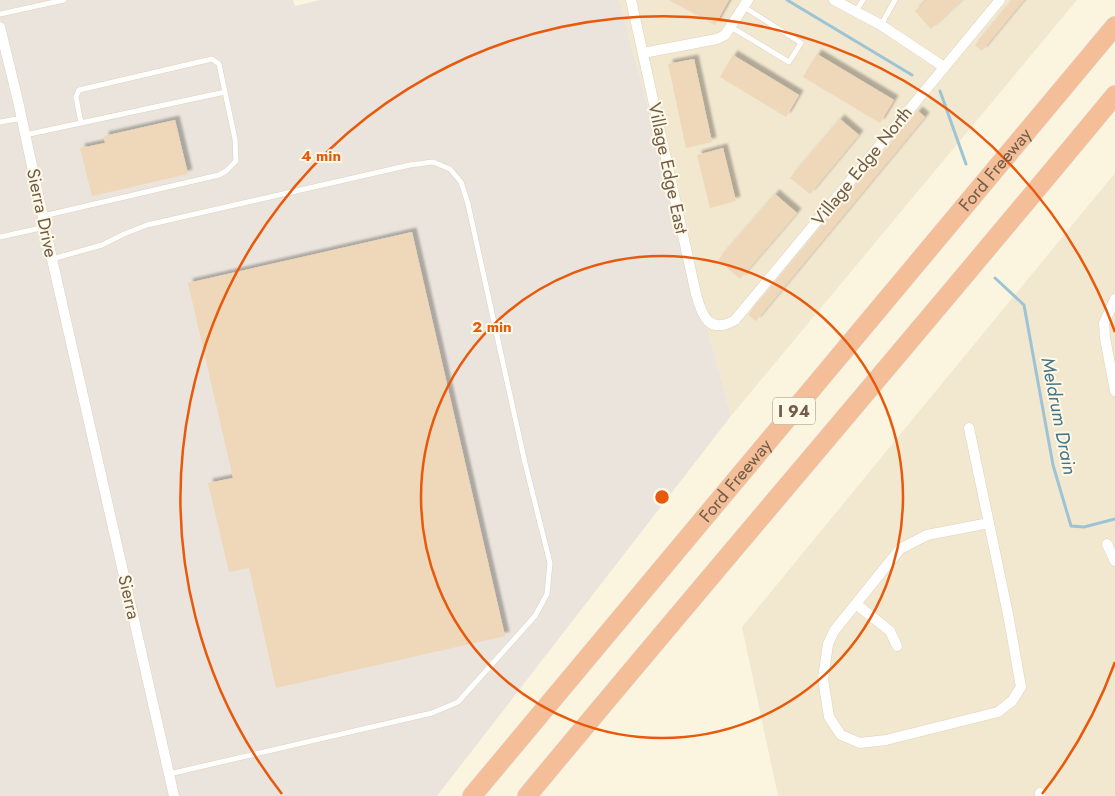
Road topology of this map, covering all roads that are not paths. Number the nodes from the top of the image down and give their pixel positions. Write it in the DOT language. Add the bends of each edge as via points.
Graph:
graph roads {
  1 [pos="64,0"];
  2 [pos="631,0"];
  3 [pos="834,0"];
  4 [pos="863,0"];
  5 [pos="895,0"];
  6 [pos="1000,0"];
  7 [pos="746,4"];
  8 [pos="856,11"];
  9 [pos="0,14"];
  10 [pos="881,25"];
  11 [pos="1115,26"];
  12 [pos="0,27"];
  13 [pos="731,27"];
  14 [pos="643,53"];
  15 [pos="944,67"];
  16 [pos="224,92"];
  17 [pos="1115,95"];
  18 [pos="22,118"];
  19 [pos="0,122"];
  20 [pos="81,123"];
  21 [pos="26,135"];
  22 [pos="43,216"];
  23 [pos="45,227"];
  24 [pos="0,237"];
  25 [pos="52,259"];
  26 [pos="1115,299"];
  27 [pos="720,325"];
  28 [pos="1115,391"];
  29 [pos="84,398"];
  30 [pos="969,428"];
  31 [pos="989,524"];
  32 [pos="1107,544"];
  33 [pos="1115,561"];
  34 [pos="856,604"];
  35 [pos="897,646"];
  36 [pos="170,774"];
  37 [pos="174,796"];
  38 [pos="472,796"];
  39 [pos="528,796"];
  1 -- 9 [label="lane"];
  2 -- 14 [label="street, Village Edge East"];
  3 -- 8 [label="street"];
  4 -- 8 [label="lane"];
  5 -- 10 [label="lane"];
  6 -- 15 [label="street, Village Edge North"];
  7 -- 13 [label="street"];
  7 -- 13 [label="lane" via="801,43 789,62"];
  8 -- 10 [label="street"];
  10 -- 15 [label="street"];
  11 -- 38 [label="highway, Ford Freeway / I 94"];
  12 -- 18 [label="street, Sierra Drive"];
  13 -- 14 [label="street" via="717,39"];
  14 -- 27 [label="street, Village Edge East" via="700,309 707,320"];
  15 -- 27 [label="street, Village Edge North" via="735,320"];
  16 -- 20 [label="lane"];
  16 -- 20 [label="lane" via="219,64 212,59 79,90 76,97"];
  16 -- 22 [label="lane" via="236,155 236,161 226,171 211,178"];
  17 -- 39 [label="highway, I 94"];
  18 -- 19 [label="lane"];
  18 -- 21 [label="street, Sierra Drive"];
  20 -- 21 [label="lane"];
  21 -- 22 [label="street, Sierra Drive"];
  22 -- 23 [label="street, Sierra Drive"];
  23 -- 24 [label="lane"];
  23 -- 25 [label="street, Sierra Drive"];
  25 -- 29 [label="street, Sierra Drive"];
  25 -- 36 [label="lane" via="102,245 146,225 410,165 433,162 450,170 462,182 468,204 550,563 547,594 535,616 458,702 432,714"];
  26 -- 28 [label="street" via="1104,323"];
  29 -- 36 [label="street, Sierra"];
  30 -- 31 [label="street"];
  31 -- 34 [label="street" via="926,535 900,549"];
  31 -- 34 [label="street" via="1021,688 998,712 886,740 860,743 841,735 829,717 823,679 828,644 834,631"];
  32 -- 33 [label="street"];
  34 -- 35 [label="street" via="890,631"];
  36 -- 37 [label="street, Sierra"];
}
